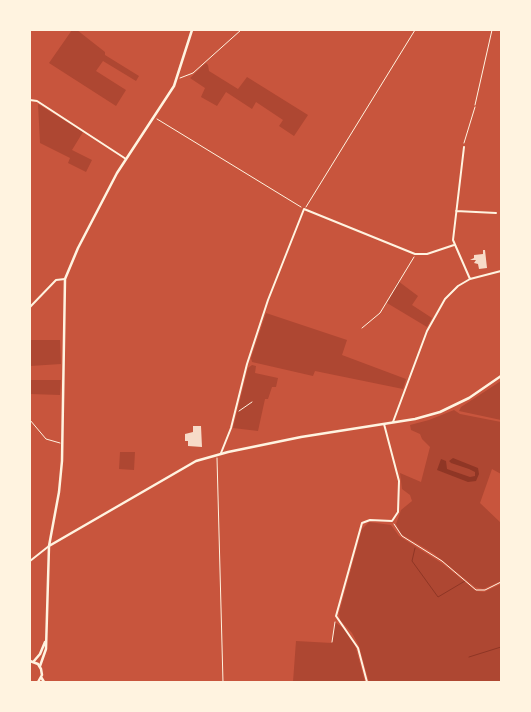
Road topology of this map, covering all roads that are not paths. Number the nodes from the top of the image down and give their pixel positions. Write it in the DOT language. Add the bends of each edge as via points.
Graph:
graph roads {
  1 [pos="192,30"];
  2 [pos="30,100"];
  3 [pos="464,147"];
  4 [pos="126,159"];
  5 [pos="456,211"];
  6 [pos="496,213"];
  7 [pos="454,246"];
  8 [pos="501,271"];
  9 [pos="65,279"];
  10 [pos="470,279"];
  11 [pos="30,308"];
  12 [pos="501,376"];
  13 [pos="393,422"];
  14 [pos="384,424"];
  15 [pos="221,453"];
  16 [pos="49,546"];
  17 [pos="30,560"];
  18 [pos="45,641"];
  19 [pos="32,661"];
  20 [pos="40,666"];
  21 [pos="41,677"];
  22 [pos="38,682"];
  23 [pos="44,682"];
  24 [pos="367,682"];
  1 -- 4 [label="street" via="177,78"];
  2 -- 4 [label="street" via="37,101"];
  3 -- 5 [label="street"];
  4 -- 9 [label="street"];
  5 -- 6 [label="street"];
  5 -- 7 [label="street"];
  7 -- 10 [label="street"];
  7 -- 15 [label="street" via="416,254 304,209 268,300"];
  8 -- 10 [label="street"];
  9 -- 11 [label="street" via="56,280"];
  9 -- 16 [label="street" via="63,443 60,492"];
  10 -- 13 [label="street" via="450,293 428,330"];
  12 -- 13 [label="street" via="486,388 440,412"];
  13 -- 14 [label="street"];
  14 -- 15 [label="street"];
  14 -- 24 [label="street" via="400,487 398,512 392,521 362,523 337,616 358,648"];
  15 -- 16 [label="street" via="182,468"];
  16 -- 17 [label="street"];
  16 -- 18 [label="street"];
  18 -- 19 [label="street" via="40,654"];
  18 -- 20 [label="street"];
  19 -- 20 [label="street"];
  20 -- 21 [label="street"];
  21 -- 22 [label="street"];
  21 -- 23 [label="street"];
}
